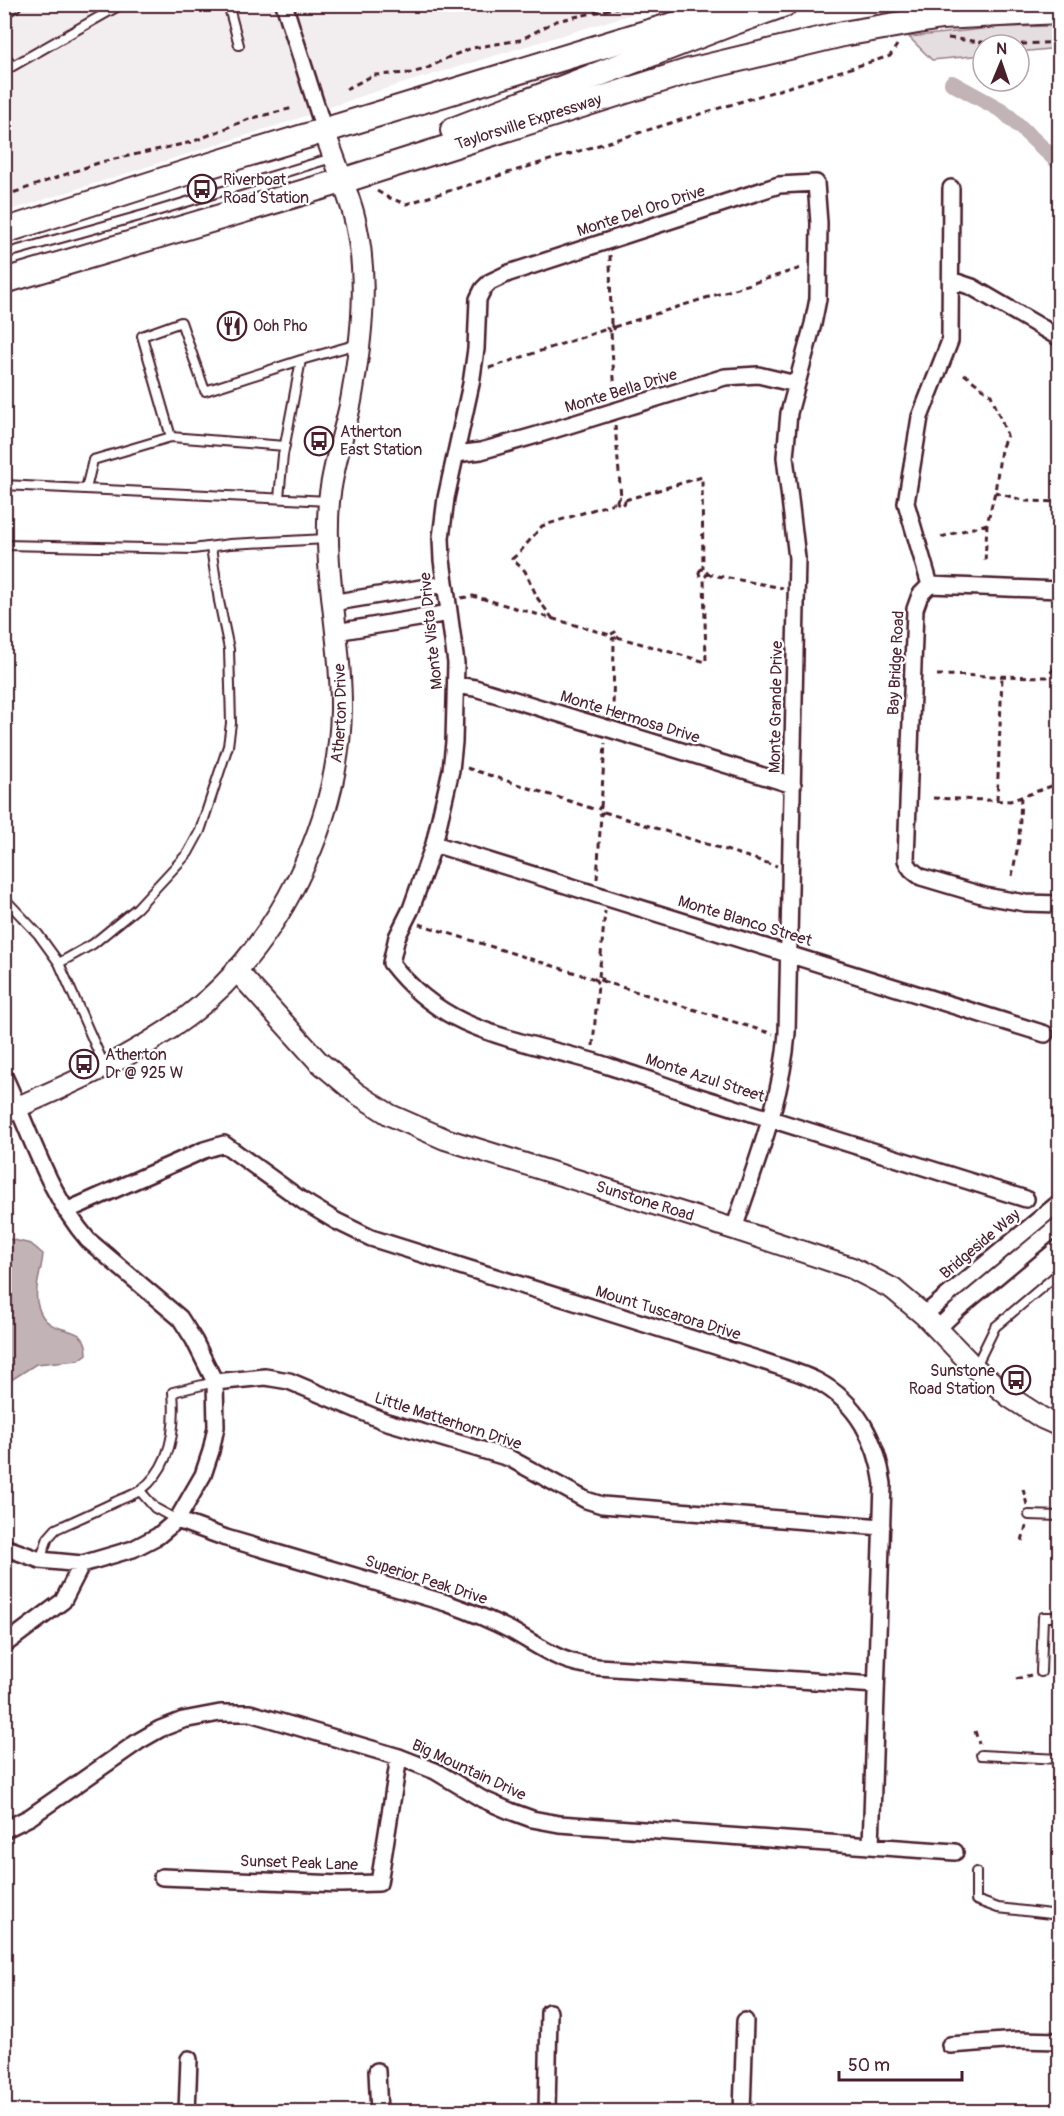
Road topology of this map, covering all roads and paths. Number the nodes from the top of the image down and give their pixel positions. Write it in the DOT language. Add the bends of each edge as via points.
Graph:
graph roads {
  1 [pos="13,4"];
  2 [pos="122,4"];
  3 [pos="228,4"];
  4 [pos="284,4"];
  5 [pos="634,4"];
  6 [pos="761,4"];
  7 [pos="785,4"];
  8 [pos="4,9"];
  9 [pos="1059,11"];
  10 [pos="945,38"];
  11 [pos="1059,42"];
  12 [pos="239,45"];
  13 [pos="897,45"];
  14 [pos="4,54"];
  15 [pos="8,68"];
  16 [pos="346,89"];
  17 [pos="293,108"];
  18 [pos="324,130"];
  19 [pos="334,158"];
  20 [pos="342,181"];
  21 [pos="816,183"];
  22 [pos="951,188"];
  23 [pos="377,190"];
  24 [pos="4,195"];
  25 [pos="4,231"];
  26 [pos="4,254"];
  27 [pos="819,263"];
  28 [pos="610,268"];
  29 [pos="951,280"];
  30 [pos="4,281"];
  31 [pos="483,290"];
  32 [pos="612,326"];
  33 [pos="609,331"];
  34 [pos="1059,339"];
  35 [pos="359,344"];
  36 [pos="301,360"];
  37 [pos="472,373"];
  38 [pos="964,374"];
  39 [pos="796,384"];
  40 [pos="615,386"];
  41 [pos="171,436"];
  42 [pos="616,436"];
  43 [pos="285,446"];
  44 [pos="456,454"];
  45 [pos="4,485"];
  46 [pos="86,489"];
  47 [pos="994,492"];
  48 [pos="621,497"];
  49 [pos="279,498"];
  50 [pos="625,500"];
  51 [pos="329,501"];
  52 [pos="618,502"];
  53 [pos="1059,502"];
  54 [pos="987,524"];
  55 [pos="941,537"];
  56 [pos="327,539"];
  57 [pos="4,545"];
  58 [pos="211,547"];
  59 [pos="985,563"];
  60 [pos="703,569"];
  61 [pos="705,575"];
  62 [pos="445,584"];
  63 [pos="769,585"];
  64 [pos="930,585"];
  65 [pos="1059,590"];
  66 [pos="473,597"];
  67 [pos="332,603"];
  68 [pos="449,613"];
  69 [pos="553,619"];
  70 [pos="336,632"];
  71 [pos="610,635"];
  72 [pos="616,638"];
  73 [pos="1059,645"];
  74 [pos="937,675"];
  75 [pos="1002,677"];
  76 [pos="456,685"];
  77 [pos="613,706"];
  78 [pos="604,754"];
  79 [pos="452,763"];
  80 [pos="1059,783"];
  81 [pos="793,785"];
  82 [pos="1021,797"];
  83 [pos="933,798"];
  84 [pos="997,800"];
  85 [pos="599,808"];
  86 [pos="602,813"];
  87 [pos="434,844"];
  88 [pos="597,870"];
  89 [pos="790,871"];
  90 [pos="1012,876"];
  91 [pos="4,898"];
  92 [pos="1059,904"];
  93 [pos="405,920"];
  94 [pos="604,923"];
  95 [pos="788,952"];
  96 [pos="59,963"];
  97 [pos="391,963"];
  98 [pos="236,970"];
  99 [pos="597,978"];
  100 [pos="602,981"];
  101 [pos="598,984"];
  102 [pos="1045,1034"];
  103 [pos="593,1038"];
  104 [pos="787,1038"];
  105 [pos="106,1068"];
  106 [pos="4,1076"];
  107 [pos="12,1110"];
  108 [pos="770,1118"];
  109 [pos="1026,1199"];
  110 [pos="1059,1202"];
  111 [pos="66,1210"];
  112 [pos="1059,1224"];
  113 [pos="734,1229"];
  114 [pos="1059,1272"];
  115 [pos="930,1322"];
  116 [pos="975,1368"];
  117 [pos="215,1382"];
  118 [pos="1059,1426"];
  119 [pos="140,1491"];
  120 [pos="1029,1515"];
  121 [pos="1059,1516"];
  122 [pos="177,1520"];
  123 [pos="882,1527"];
  124 [pos="4,1547"];
  125 [pos="40,1560"];
  126 [pos="82,1564"];
  127 [pos="1059,1617"];
  128 [pos="4,1645"];
  129 [pos="1041,1671"];
  130 [pos="876,1685"];
  131 [pos="981,1755"];
  132 [pos="399,1757"];
  133 [pos="1059,1759"];
  134 [pos="4,1830"];
  135 [pos="871,1846"];
  136 [pos="955,1852"];
  137 [pos="976,1872"];
  138 [pos="162,1877"];
  139 [pos="1059,1915"];
  140 [pos="549,2012"];
  141 [pos="745,2021"];
  142 [pos="1059,2041"];
  143 [pos="950,2045"];
  144 [pos="189,2059"];
  145 [pos="377,2071"];
  146 [pos="187,2112"];
  147 [pos="379,2112"];
  148 [pos="547,2112"];
  149 [pos="742,2112"];
  1 -- 8 [label="street"];
  2 -- 15 [label="lane"];
  3 -- 12 [label="lane"];
  4 -- 18 [label="street"];
  5 -- 16 [label="path" via="556,21 520,40 472,48 411,73 374,75"];
  6 -- 18 [label="main road" via="663,28"];
  7 -- 20 [label="main road" via="478,121 380,153 360,163"];
  9 -- 20 [label="main road, Taylorsville Expressway" via="941,17 843,34 689,71"];
  10 -- 11 [label="path" via="1007,45"];
  13 -- 23 [label="path" via="890,56 406,204"];
  14 -- 15 [label="lane"];
  17 -- 24 [label="path" via="249,118 192,142 100,162"];
  18 -- 19 [label="street, Atherton Drive"];
  18 -- 25 [label="main road"];
  19 -- 20 [label="street, Atherton Drive"];
  19 -- 26 [label="lane"];
  20 -- 30 [label="main road, Taylorsville Expressway"];
  20 -- 35 [label="street, Atherton Drive" via="352,210 362,269"];
  21 -- 27 [label="street, Monte Grande Drive"];
  21 -- 31 [label="street, Monte Del Oro Drive" via="779,185 509,273"];
  22 -- 29 [label="street"];
  27 -- 32 [label="path"];
  27 -- 39 [label="street, Monte Grande Drive" via="818,299"];
  28 -- 32 [label="path"];
  29 -- 34 [label="street" via="972,287"];
  29 -- 64 [label="street" via="950,341 920,417 906,503"];
  31 -- 37 [label="street, Monte Vista Drive" via="478,299"];
  32 -- 33 [label="path"];
  33 -- 37 [label="path"];
  33 -- 40 [label="path"];
  35 -- 36 [label="lane"];
  35 -- 51 [label="street, Atherton Drive"];
  36 -- 41 [label="lane" via="205,391 181,322 142,336"];
  36 -- 43 [label="lane"];
  37 -- 44 [label="street, Monte Vista Drive"];
  38 -- 47 [label="path" via="991,395 1007,435"];
  39 -- 44 [label="street, Monte Bella Drive" via="758,375 725,377 537,435"];
  39 -- 81 [label="street, Monte Grande Drive" via="785,457 797,558"];
  41 -- 43 [label="lane"];
  41 -- 46 [label="lane" via="93,460"];
  42 -- 48 [label="path"];
  43 -- 49 [label="lane"];
  44 -- 62 [label="street, Monte Vista Drive" via="441,538"];
  45 -- 46 [label="lane"];
  46 -- 49 [label="lane"];
  47 -- 53 [label="path" via="1025,501"];
  47 -- 54 [label="path"];
  48 -- 50 [label="path"];
  48 -- 52 [label="path"];
  49 -- 51 [label="lane"];
  50 -- 52 [label="path" via="622,505"];
  50 -- 60 [label="path" via="702,477"];
  51 -- 56 [label="street, Atherton Drive"];
  52 -- 69 [label="path" via="542,526 512,559 525,572"];
  54 -- 55 [label="path"];
  54 -- 59 [label="path"];
  56 -- 58 [label="lane"];
  56 -- 67 [label="street, Atherton Drive"];
  57 -- 58 [label="lane"];
  58 -- 96 [label="lane" via="229,649 231,723 228,746 200,831 188,853 137,908 93,944"];
  60 -- 61 [label="path" via="707,571"];
  60 -- 61 [label="path" via="700,573"];
  61 -- 63 [label="path"];
  61 -- 72 [label="path" via="706,662"];
  62 -- 67 [label="street"];
  62 -- 68 [label="street, Monte Vista Drive"];
  64 -- 65 [label="street"];
  64 -- 92 [label="street, Bay Bridge Road" via="920,595 915,609 908,866 921,877 982,895"];
  66 -- 69 [label="path"];
  67 -- 70 [label="street, Atherton Drive"];
  68 -- 70 [label="street"];
  68 -- 76 [label="street, Monte Vista Drive"];
  69 -- 71 [label="path"];
  70 -- 98 [label="street, Atherton Drive" via="341,713 331,783 320,824 286,902"];
  71 -- 72 [label="path"];
  71 -- 72 [label="path" via="615,632"];
  72 -- 77 [label="path"];
  73 -- 75 [label="path" via="1053,670 1047,677"];
  74 -- 75 [label="path"];
  75 -- 84 [label="path"];
  76 -- 79 [label="street, Monte Vista Drive"];
  76 -- 81 [label="street, Monte Hermosa Drive"];
  78 -- 85 [label="path"];
  79 -- 85 [label="path"];
  79 -- 87 [label="street, Monte Vista Drive"];
  80 -- 82 [label="path"];
  81 -- 89 [label="street, Monte Grande Drive"];
  82 -- 84 [label="path"];
  82 -- 90 [label="path"];
  83 -- 84 [label="path"];
  85 -- 86 [label="path"];
  85 -- 86 [label="path" via="597,813"];
  86 -- 88 [label="path"];
  86 -- 89 [label="path"];
  87 -- 93 [label="street, Monte Vista Drive"];
  87 -- 95 [label="street, Monte Blanco Street"];
  89 -- 95 [label="street, Monte Grande Drive"];
  91 -- 96 [label="lane"];
  93 -- 97 [label="street, Monte Vista Drive"];
  93 -- 99 [label="path"];
  94 -- 99 [label="path"];
  95 -- 102 [label="street, Monte Blanco Street"];
  95 -- 104 [label="street, Monte Grande Drive"];
  96 -- 105 [label="lane"];
  97 -- 108 [label="street, Monte Azul Street" via="406,984 423,998 484,1030"];
  98 -- 105 [label="street, Atherton Drive" via="190,1015"];
  98 -- 113 [label="street, Sunstone Road" via="318,1061 390,1115 446,1139"];
  99 -- 100 [label="path"];
  99 -- 101 [label="path"];
  100 -- 101 [label="path"];
  100 -- 104 [label="path"];
  101 -- 103 [label="path"];
  104 -- 108 [label="street, Monte Grande Drive"];
  105 -- 107 [label="street, Atherton Drive"];
  106 -- 107 [label="street"];
  107 -- 111 [label="street"];
  108 -- 109 [label="street, Monte Azul Street"];
  108 -- 113 [label="street, Monte Grande Drive"];
  110 -- 115 [label="street, Bridgeside Way"];
  111 -- 117 [label="street" via="88,1240 180,1318"];
  111 -- 123 [label="street, Mount Tuscarora Drive" via="224,1144 303,1201 371,1238 817,1381 856,1413 875,1448 883,1484"];
  112 -- 115 [label="street" via="958,1309"];
  113 -- 115 [label="street, Sunstone Road" via="852,1268 893,1289"];
  114 -- 116 [label="lane" via="995,1327"];
  115 -- 116 [label="street, Sunstone Road"];
  116 -- 118 [label="street, Sunstone Road" via="1011,1398"];
  117 -- 119 [label="lane" via="173,1392 172,1439 165,1459"];
  117 -- 122 [label="street" via="216,1427 211,1451 203,1475"];
  117 -- 123 [label="street, Little Matterhorn Drive" via="266,1377 289,1381 384,1421 509,1458 602,1505"];
  119 -- 122 [label="lane" via="155,1508"];
  119 -- 125 [label="lane" via="56,1529"];
  120 -- 121 [label="lane"];
  122 -- 126 [label="street" via="133,1550"];
  122 -- 130 [label="street, Superior Peak Drive" via="456,1606 567,1662"];
  123 -- 130 [label="street, Mount Tuscarora Drive"];
  124 -- 125 [label="street"];
  125 -- 126 [label="street"];
  126 -- 128 [label="street" via="63,1601"];
  127 -- 129 [label="lane" via="1043,1617"];
  130 -- 135 [label="street, Mount Tuscarora Drive"];
  131 -- 133 [label="lane"];
  132 -- 134 [label="street, Big Mountain Drive" via="250,1713 200,1715 139,1741"];
  132 -- 135 [label="street, Big Mountain Drive" via="532,1819"];
  132 -- 138 [label="street, Sunset Peak Lane" via="380,1883"];
  135 -- 136 [label="street, Big Mountain Drive"];
  137 -- 139 [label="lane" via="976,1900 998,1908"];
  140 -- 148 [label="street"];
  141 -- 149 [label="street"];
  142 -- 143 [label="street"];
  144 -- 146 [label="street"];
  145 -- 147 [label="street"];
}
